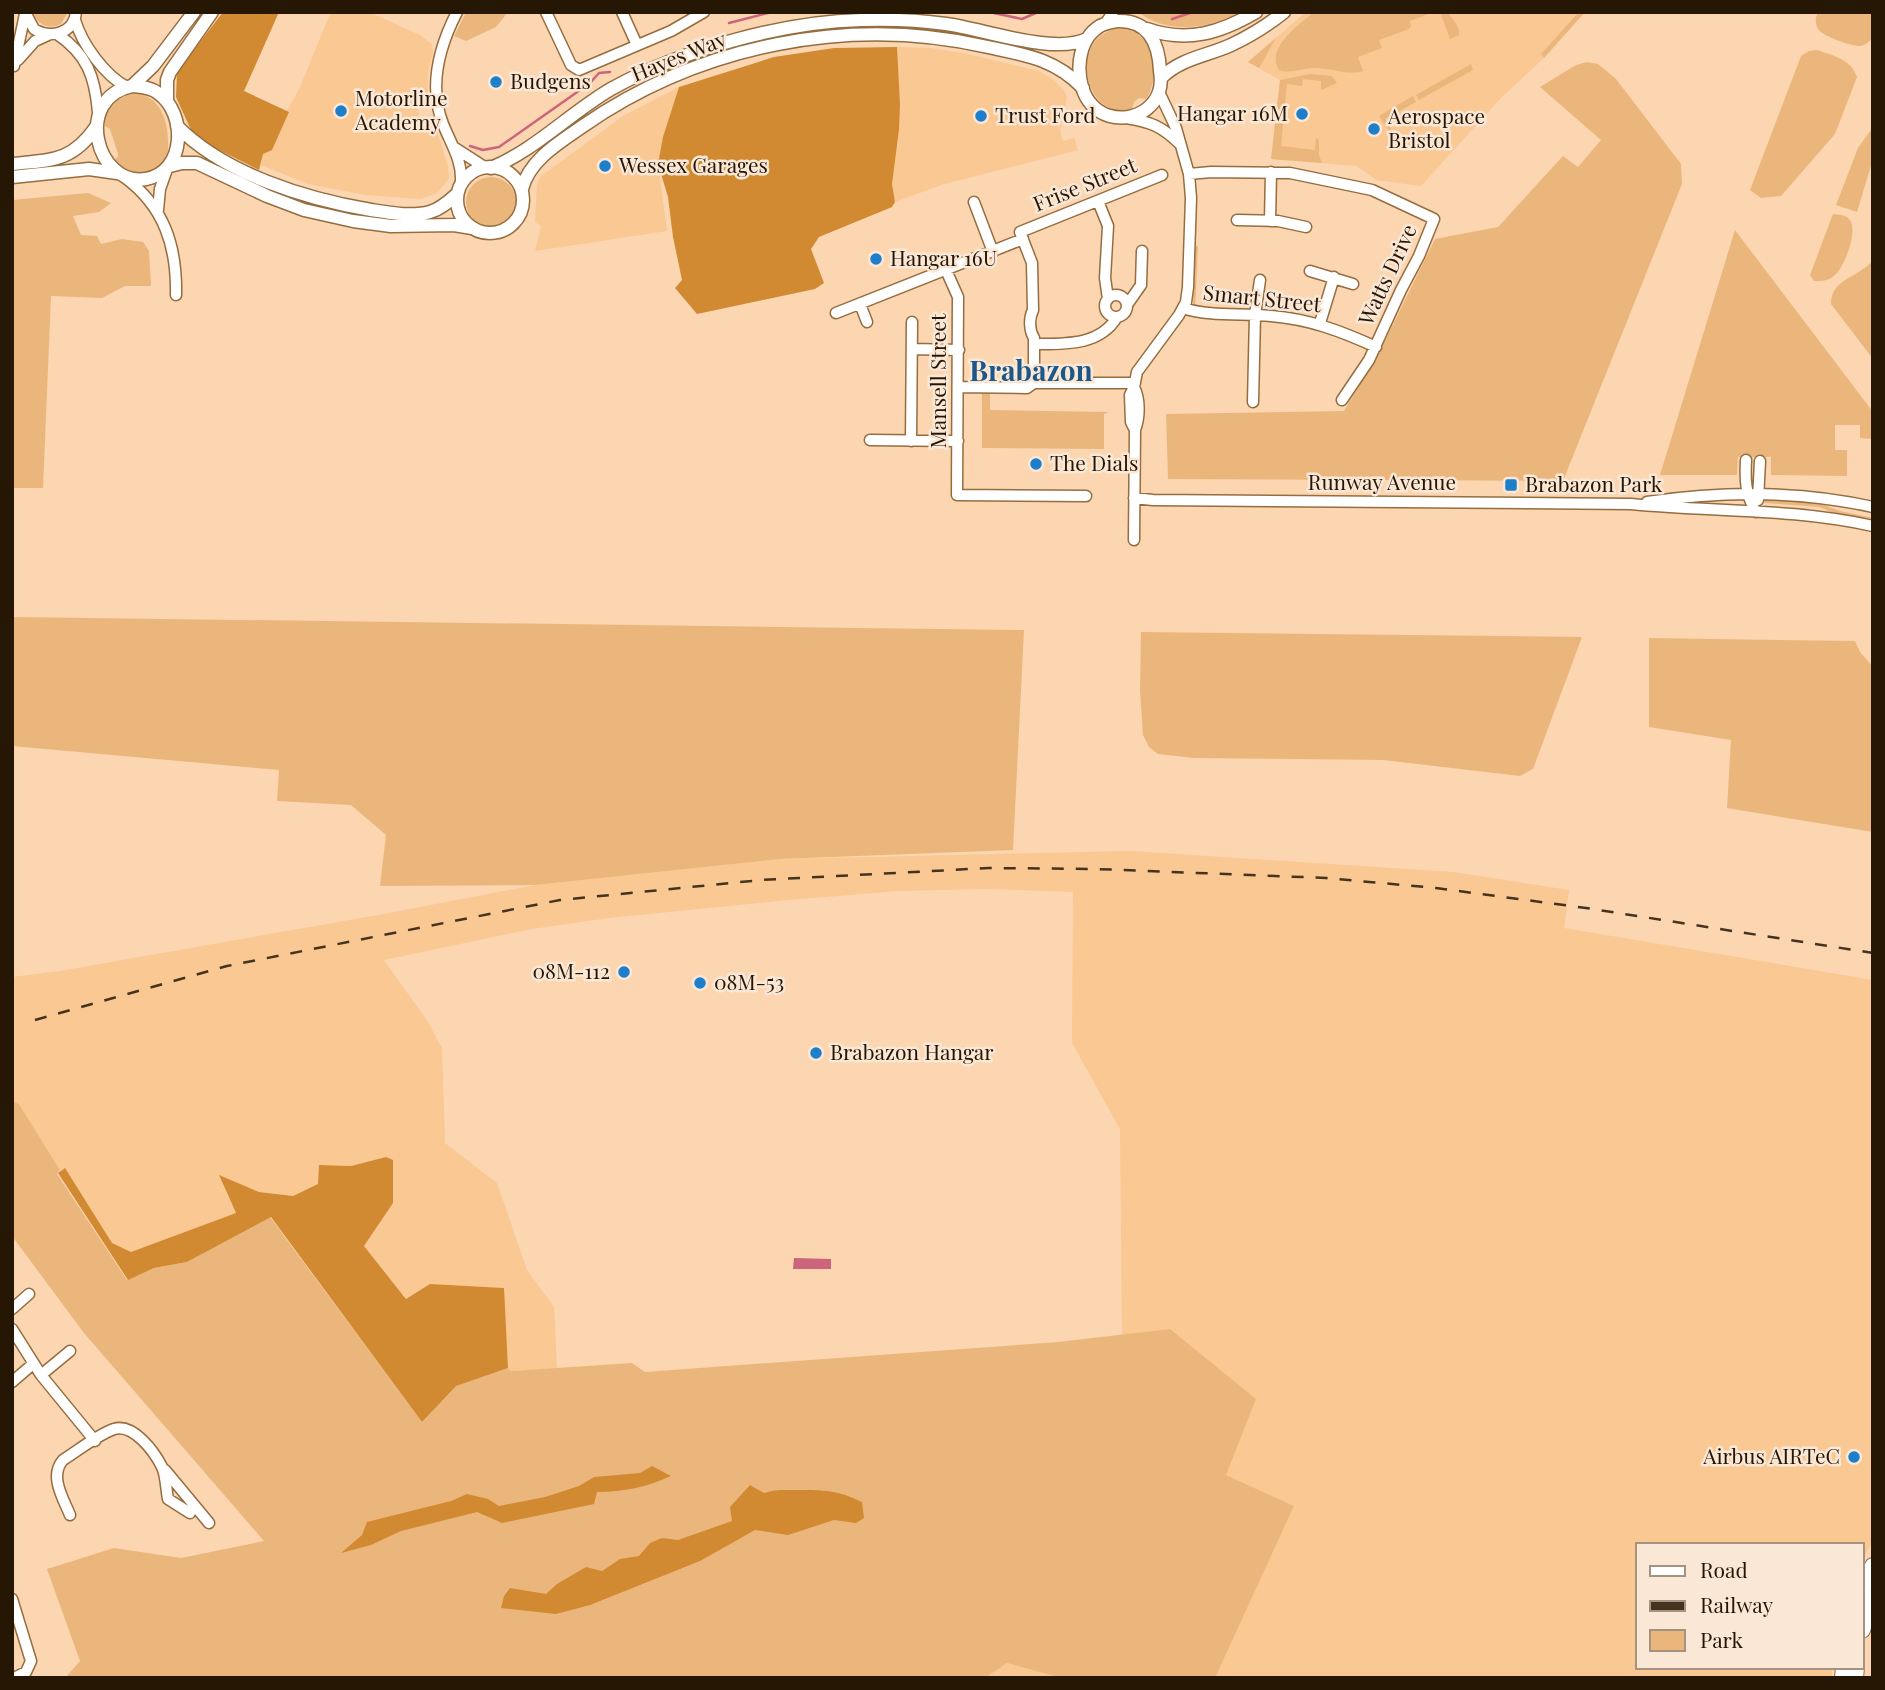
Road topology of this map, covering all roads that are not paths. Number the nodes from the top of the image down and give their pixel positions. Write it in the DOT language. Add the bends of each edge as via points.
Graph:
graph roads {
  1 [pos="25,12"];
  2 [pos="194,12"];
  3 [pos="212,12"];
  4 [pos="457,12"];
  5 [pos="546,12"];
  6 [pos="622,12"];
  7 [pos="704,12"];
  8 [pos="1113,12"];
  9 [pos="1256,12"];
  10 [pos="1284,12"];
  11 [pos="75,16"];
  12 [pos="1135,21"];
  13 [pos="1105,24"];
  14 [pos="53,35"];
  15 [pos="1087,39"];
  16 [pos="637,45"];
  17 [pos="13,67"];
  18 [pos="1161,78"];
  19 [pos="130,87"];
  20 [pos="1083,88"];
  21 [pos="1159,92"];
  22 [pos="167,102"];
  23 [pos="98,112"];
  24 [pos="1125,118"];
  25 [pos="177,126"];
  26 [pos="96,127"];
  27 [pos="1182,145"];
  28 [pos="455,148"];
  29 [pos="12,164"];
  30 [pos="168,168"];
  31 [pos="489,168"];
  32 [pos="1271,172"];
  33 [pos="1189,174"];
  34 [pos="121,175"];
  35 [pos="1162,175"];
  36 [pos="12,177"];
  37 [pos="459,188"];
  38 [pos="522,189"];
  39 [pos="1098,201"];
  40 [pos="974,202"];
  41 [pos="158,210"];
  42 [pos="1237,220"];
  43 [pos="1270,221"];
  44 [pos="1306,227"];
  45 [pos="472,228"];
  46 [pos="1023,239"];
  47 [pos="993,251"];
  48 [pos="1142,251"];
  49 [pos="946,270"];
  50 [pos="1310,271"];
  51 [pos="1334,277"];
  52 [pos="1260,280"];
  53 [pos="1353,284"];
  54 [pos="176,295"];
  55 [pos="1108,299"];
  56 [pos="860,304"];
  57 [pos="1127,304"];
  58 [pos="1183,308"];
  59 [pos="836,313"];
  60 [pos="1255,315"];
  61 [pos="1117,317"];
  62 [pos="867,322"];
  63 [pos="912,322"];
  64 [pos="1320,323"];
  65 [pos="1034,344"];
  66 [pos="1376,346"];
  67 [pos="912,349"];
  68 [pos="958,350"];
  69 [pos="1034,383"];
  70 [pos="1135,385"];
  71 [pos="959,387"];
  72 [pos="1342,400"];
  73 [pos="1253,402"];
  74 [pos="870,440"];
  75 [pos="911,441"];
  76 [pos="958,441"];
  77 [pos="1746,460"];
  78 [pos="1760,461"];
  79 [pos="1753,493"];
  80 [pos="1086,496"];
  81 [pos="1134,498"];
  82 [pos="1630,504"];
  83 [pos="1873,507"];
  84 [pos="1756,512"];
  85 [pos="1873,526"];
  86 [pos="1134,540"];
  87 [pos="26,1299"];
  88 [pos="12,1309"];
  89 [pos="12,1329"];
  90 [pos="70,1351"];
  91 [pos="33,1364"];
  92 [pos="41,1375"];
  93 [pos="12,1382"];
  94 [pos="95,1441"];
  95 [pos="163,1468"];
  96 [pos="190,1513"];
  97 [pos="69,1515"];
  98 [pos="209,1523"];
  99 [pos="1873,1566"];
  100 [pos="1864,1586"];
  101 [pos="1873,1598"];
  102 [pos="12,1599"];
  103 [pos="1864,1624"];
  104 [pos="14,1678"];
  1 -- 14 [label="street" via="34,29"];
  1 -- 17 [label="street"];
  2 -- 19 [label="street" via="153,66"];
  3 -- 22 [label="street" via="170,72"];
  4 -- 28 [label="street" via="441,50 436,87 442,120"];
  5 -- 16 [label="street" via="574,69"];
  6 -- 16 [label="street"];
  7 -- 16 [label="street"];
  8 -- 13 [label="street"];
  9 -- 12 [label="street" via="1229,27 1198,36 1172,36"];
  10 -- 18 [label="street" via="1231,45 1180,62"];
  11 -- 14 [label="street" via="65,30"];
  11 -- 19 [label="street" via="78,29 108,76"];
  12 -- 13 [label="street"];
  12 -- 18 [label="street" via="1156,41"];
  13 -- 15 [label="street"];
  14 -- 17 [label="street" via="35,41"];
  14 -- 23 [label="street" via="73,45 91,72"];
  15 -- 20 [label="street" via="1080,62"];
  15 -- 31 [label="street, Hayes Way" via="1068,46 1044,44 944,23 908,21 827,22 782,29 651,70 611,89 510,160"];
  18 -- 21 [label="street"];
  19 -- 22 [label="street" via="154,90"];
  19 -- 23 [label="street" via="106,101"];
  20 -- 24 [label="street" via="1102,114"];
  20 -- 38 [label="street, Hayes Way" via="1062,69 1038,58 977,44 872,34 785,42 735,54 644,89 564,139 532,168"];
  21 -- 24 [label="street" via="1144,111"];
  21 -- 27 [label="street"];
  22 -- 25 [label="street"];
  23 -- 26 [label="street"];
  24 -- 27 [label="street" via="1150,122"];
  25 -- 30 [label="street" via="177,150"];
  25 -- 37 [label="street" via="199,146 256,177 329,202 390,213 419,213 440,208"];
  26 -- 29 [label="street" via="82,146 66,156"];
  26 -- 34 [label="street" via="104,155"];
  27 -- 33 [label="street"];
  28 -- 31 [label="street"];
  28 -- 37 [label="street" via="461,168"];
  30 -- 34 [label="street" via="142,179"];
  30 -- 41 [label="street"];
  30 -- 45 [label="street" via="190,162 203,165 291,205 353,221"];
  31 -- 37 [label="street" via="470,174"];
  31 -- 38 [label="street" via="506,172"];
  32 -- 33 [label="street"];
  32 -- 43 [label="street"];
  32 -- 66 [label="street, Watts Drive" via="1372,190 1434,219"];
  33 -- 58 [label="street" via="1189,278"];
  34 -- 36 [label="street" via="89,169"];
  34 -- 41 [label="street"];
  35 -- 39 [label="street, Frise Street"];
  37 -- 45 [label="street" via="459,212"];
  38 -- 45 [label="street" via="520,214 510,226 494,232"];
  39 -- 46 [label="street, Frise Street" via="1020,232"];
  39 -- 55 [label="street" via="1108,226"];
  40 -- 47 [label="street"];
  41 -- 54 [label="street" via="173,257"];
  42 -- 43 [label="street"];
  43 -- 44 [label="street"];
  46 -- 47 [label="street, Frise Street"];
  46 -- 65 [label="street" via="1033,268 1030,333"];
  47 -- 49 [label="street, Frise Street"];
  48 -- 57 [label="street" via="1141,285"];
  49 -- 56 [label="street, Frise Street"];
  49 -- 68 [label="street, Mansell Street" via="958,297"];
  50 -- 51 [label="street"];
  51 -- 53 [label="street"];
  51 -- 64 [label="street"];
  52 -- 60 [label="street"];
  55 -- 57 [label="street" via="1117,295"];
  55 -- 61 [label="street" via="1107,313"];
  56 -- 59 [label="street, Frise Street"];
  56 -- 62 [label="street"];
  57 -- 61 [label="street" via="1125,313"];
  58 -- 60 [label="street, Smart Street" via="1198,313"];
  58 -- 70 [label="street" via="1142,364"];
  60 -- 64 [label="street, Smart Street"];
  60 -- 73 [label="street"];
  61 -- 65 [label="street" via="1094,338"];
  63 -- 67 [label="street"];
  64 -- 66 [label="street, Smart Street"];
  65 -- 69 [label="street"];
  66 -- 72 [label="street, Watts Drive"];
  67 -- 68 [label="street"];
  67 -- 75 [label="street"];
  68 -- 71 [label="street, Mansell Street"];
  69 -- 70 [label="street"];
  69 -- 71 [label="street" via="1027,388"];
  70 -- 81 [label="street"];
  71 -- 76 [label="street, Mansell Street"];
  74 -- 75 [label="street"];
  75 -- 76 [label="street"];
  76 -- 80 [label="street, Mansell Street" via="957,495"];
  77 -- 79 [label="street" via="1745,480"];
  78 -- 79 [label="street"];
  79 -- 82 [label="street, Runway Avenue"];
  79 -- 83 [label="street, Runway Avenue"];
  79 -- 84 [label="street"];
  81 -- 82 [label="street, Runway Avenue"];
  81 -- 86 [label="street"];
  82 -- 84 [label="street, Runway Avenue"];
  84 -- 85 [label="street, Runway Avenue" via="1823,516"];
  87 -- 88 [label="street"];
  89 -- 91 [label="street"];
  90 -- 92 [label="street"];
  91 -- 92 [label="street"];
  91 -- 93 [label="street"];
  92 -- 94 [label="street"];
  94 -- 95 [label="street" via="113,1430 133,1431"];
  94 -- 97 [label="street" via="58,1465 57,1483"];
  95 -- 96 [label="street" via="168,1499"];
  95 -- 98 [label="street"];
  99 -- 100 [label="main road"];
  101 -- 103 [label="main road"];
  102 -- 104 [label="street" via="31,1661 26,1672"];
}
